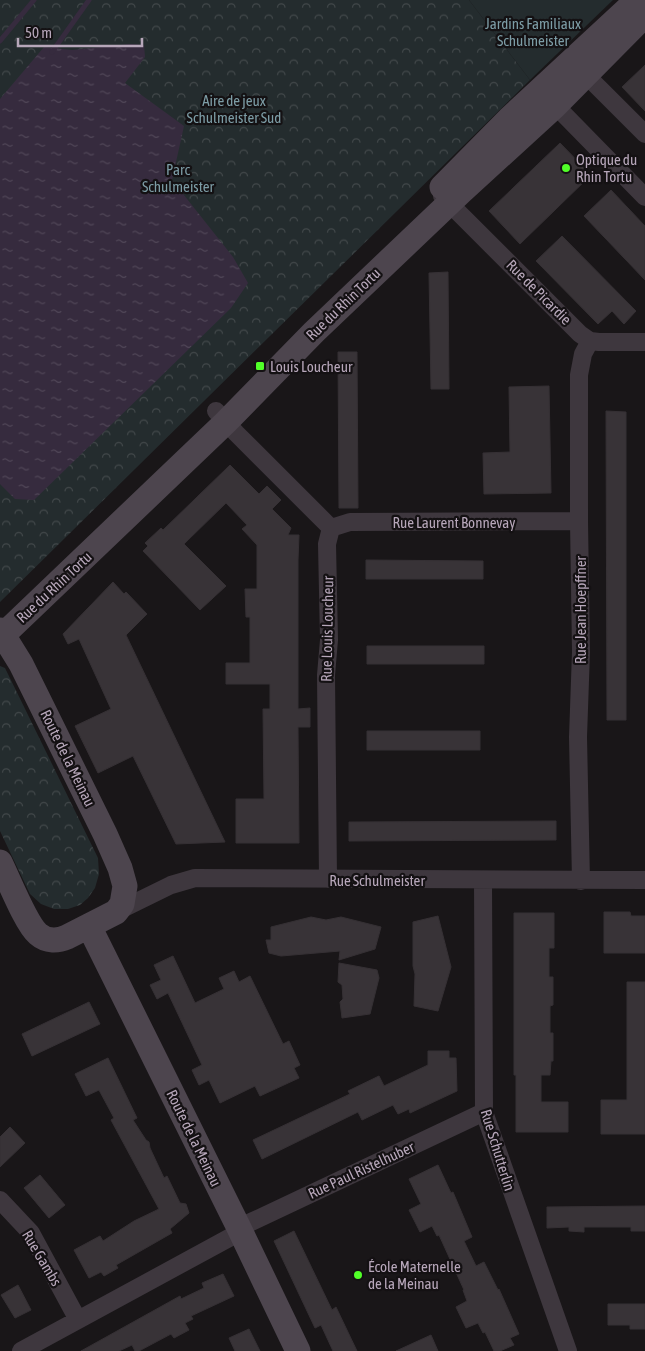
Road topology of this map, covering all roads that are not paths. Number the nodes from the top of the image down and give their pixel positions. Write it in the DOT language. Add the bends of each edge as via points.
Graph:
graph roads {
  1 [pos="637,0"];
  2 [pos="645,15"];
  3 [pos="579,68"];
  4 [pos="547,98"];
  5 [pos="645,134"];
  6 [pos="645,196"];
  7 [pos="443,197"];
  8 [pos="590,341"];
  9 [pos="645,342"];
  10 [pos="221,416"];
  11 [pos="579,521"];
  12 [pos="331,528"];
  13 [pos="1,631"];
  14 [pos="0,862"];
  15 [pos="328,879"];
  16 [pos="483,880"];
  17 [pos="645,880"];
  18 [pos="581,881"];
  19 [pos="116,912"];
  20 [pos="89,926"];
  21 [pos="484,1112"];
  22 [pos="0,1200"];
  23 [pos="239,1229"];
  24 [pos="78,1320"];
  25 [pos="22,1351"];
  26 [pos="298,1351"];
  27 [pos="568,1351"];
  1 -- 3 [label="street, Rue du Rhin Tortu"];
  2 -- 3 [label="street, Rue du Rhin Tortu"];
  3 -- 4 [label="street, Rue du Rhin Tortu"];
  3 -- 5 [label="street"];
  4 -- 6 [label="street"];
  4 -- 7 [label="street, Rue du Rhin Tortu"];
  7 -- 8 [label="street, Rue de Picardie"];
  7 -- 10 [label="street, Rue du Rhin Tortu" via="314,332"];
  8 -- 9 [label="street"];
  8 -- 11 [label="street, Rue Jean Hoepffner" via="583,354 579,375"];
  10 -- 12 [label="street"];
  10 -- 13 [label="street, Rue du Rhin Tortu"];
  11 -- 12 [label="street, Rue Laurent Bonnevay" via="350,522"];
  11 -- 18 [label="street, Rue Jean Hoepffner"];
  12 -- 15 [label="street, Rue Louis Loucheur" via="327,544"];
  13 -- 19 [label="street, Route de la Meinau" via="25,672 120,868 125,886 122,904"];
  14 -- 20 [label="street" via="38,934 48,940 59,940"];
  15 -- 16 [label="street, Rue Schulmeister"];
  15 -- 19 [label="street, Rue Schulmeister" via="195,878 171,885"];
  16 -- 18 [label="street, Rue Schulmeister"];
  16 -- 21 [label="street, Rue Schutterlin"];
  17 -- 18 [label="street, Rue Schulmeister"];
  19 -- 20 [label="street"];
  20 -- 23 [label="street, Route de la Meinau"];
  21 -- 23 [label="street, Rue Paul Ristelhuber"];
  21 -- 27 [label="street, Rue Schutterlin"];
  22 -- 24 [label="street, Rue Gambs" via="31,1233"];
  23 -- 24 [label="street, Rue Paul Ristelhuber"];
  23 -- 26 [label="street, Route de la Meinau"];
  24 -- 25 [label="street, Rue Paul Ristelhuber"];
}
